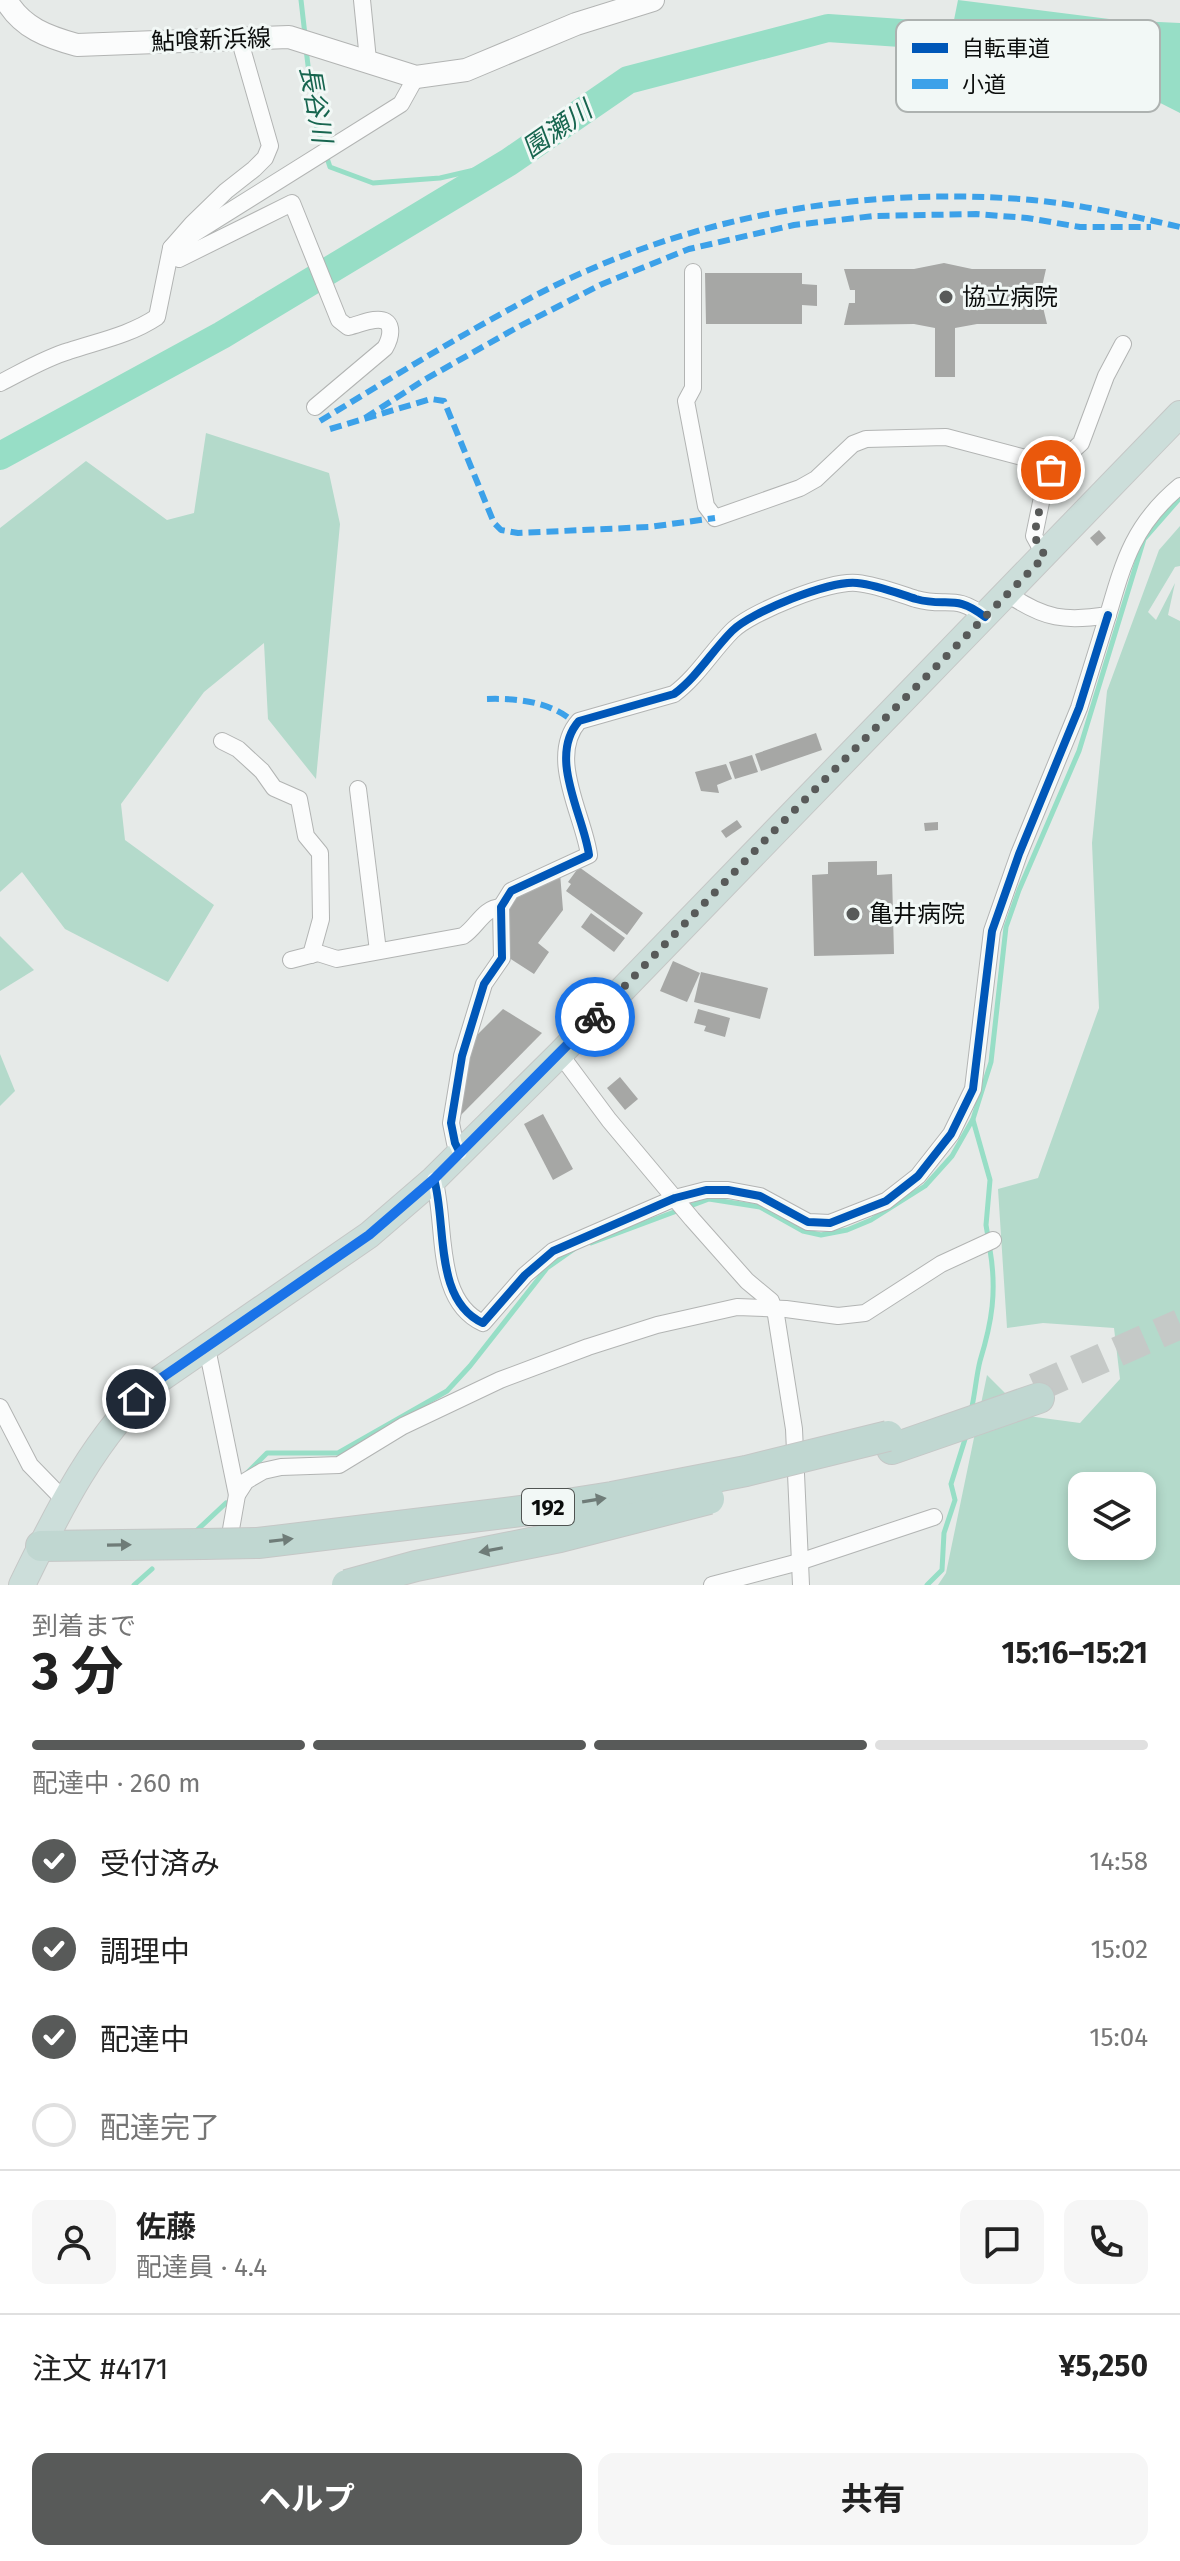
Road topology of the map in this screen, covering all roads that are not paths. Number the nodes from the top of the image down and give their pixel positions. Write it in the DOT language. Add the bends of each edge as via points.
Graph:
graph roads {
  1 [pos="6,0"];
  2 [pos="362,0"];
  3 [pos="653,0"];
  4 [pos="239,38"];
  5 [pos="368,60"];
  6 [pos="416,77"];
  7 [pos="171,248"];
  8 [pos="693,272"];
  9 [pos="1123,344"];
  10 [pos="0,383"];
  11 [pos="315,407"];
  12 [pos="1180,414"];
  13 [pos="1056,466"];
  14 [pos="1180,486"];
  15 [pos="1045,556"];
  16 [pos="1008,594"];
  17 [pos="1108,615"];
  18 [pos="985,617"];
  19 [pos="222,741"];
  20 [pos="358,789"];
  21 [pos="501,907"];
  22 [pos="378,951"];
  23 [pos="311,955"];
  24 [pos="291,960"];
  25 [pos="560,1054"];
  26 [pos="460,1153"];
  27 [pos="434,1179"];
  28 [pos="675,1198"];
  29 [pos="993,1240"];
  30 [pos="773,1308"];
  31 [pos="207,1348"];
  32 [pos="1037,1393"];
  33 [pos="0,1407"];
  34 [pos="890,1442"];
  35 [pos="237,1495"];
  36 [pos="65,1501"];
  37 [pos="934,1517"];
  38 [pos="221,1534"];
  39 [pos="41,1546"];
  40 [pos="799,1562"];
  41 [pos="22,1585"];
  42 [pos="347,1585"];
  43 [pos="712,1585"];
  44 [pos="801,1585"];
  1 -- 4 [label="main road, 鮎喰新浜線" via="15,15 44,36 77,45"];
  2 -- 5 [label="street"];
  3 -- 6 [label="main road, 鮎喰新浜線" via="576,24 466,70"];
  4 -- 5 [label="main road, 鮎喰新浜線" via="289,37"];
  4 -- 7 [label="street" via="270,146 265,158"];
  5 -- 6 [label="main road, 鮎喰新浜線"];
  6 -- 7 [label="street" via="401,104"];
  7 -- 10 [label="street" via="157,317"];
  7 -- 11 [label="street" via="179,259 292,203 339,320 348,327 379,319 392,330 385,348"];
  8 -- 13 [label="street" via="693,388 686,401 706,506 715,518 800,488 866,439 946,437"];
  9 -- 13 [label="street" via="1081,443"];
  12 -- 15 [label="highway"];
  13 -- 15 [label="street" via="1045,483 1034,536"];
  14 -- 17 [label="street" via="1161,502 1130,545"];
  15 -- 16 [label="highway"];
  16 -- 17 [label="street" via="1026,607 1061,619"];
  16 -- 18 [label="highway"];
  17 -- 28 [label="street" via="1079,708 992,931 973,1089 951,1134 918,1176 886,1201 830,1223 808,1222 760,1196 728,1190"];
  18 -- 21 [label="street" via="968,604 921,601 854,582 763,610 733,630 674,694 579,721 566,751 567,770 589,855 511,891"];
  18 -- 25 [label="highway"];
  19 -- 23 [label="street" via="254,763 274,788 299,799 306,836 320,853 321,919"];
  20 -- 22 [label="street"];
  21 -- 22 [label="street" via="485,913 463,936"];
  21 -- 26 [label="street" via="502,958 484,984 462,1056 451,1123"];
  22 -- 23 [label="street" via="337,959"];
  23 -- 24 [label="street"];
  25 -- 26 [label="highway"];
  25 -- 28 [label="street"];
  26 -- 27 [label="highway"];
  27 -- 28 [label="street" via="447,1282 469,1317 483,1323 553,1251"];
  27 -- 31 [label="highway" via="369,1235"];
  28 -- 30 [label="street"];
  29 -- 30 [label="street" via="941,1264 865,1313 838,1316"];
  30 -- 35 [label="street" via="700,1313 588,1347 437,1409 339,1465 263,1471 246,1481"];
  30 -- 40 [label="street" via="794,1429"];
  31 -- 35 [label="street"];
  31 -- 36 [label="highway" via="136,1399"];
  32 -- 34 [label="highway, 192"];
  33 -- 36 [label="street" via="30,1465"];
  38 -- 34 [label="highway, 192, one-way, bridge" via="258,1543 529,1510"];
  34 -- 42 [label="highway, 192, one-way, bridge" via="746,1490"];
  35 -- 38 [label="street"];
  36 -- 39 [label="highway"];
  37 -- 40 [label="street"];
  39 -- 38 [label="highway, 192, one-way"];
  39 -- 41 [label="highway"];
  40 -- 43 [label="street"];
  40 -- 44 [label="street"];
}
